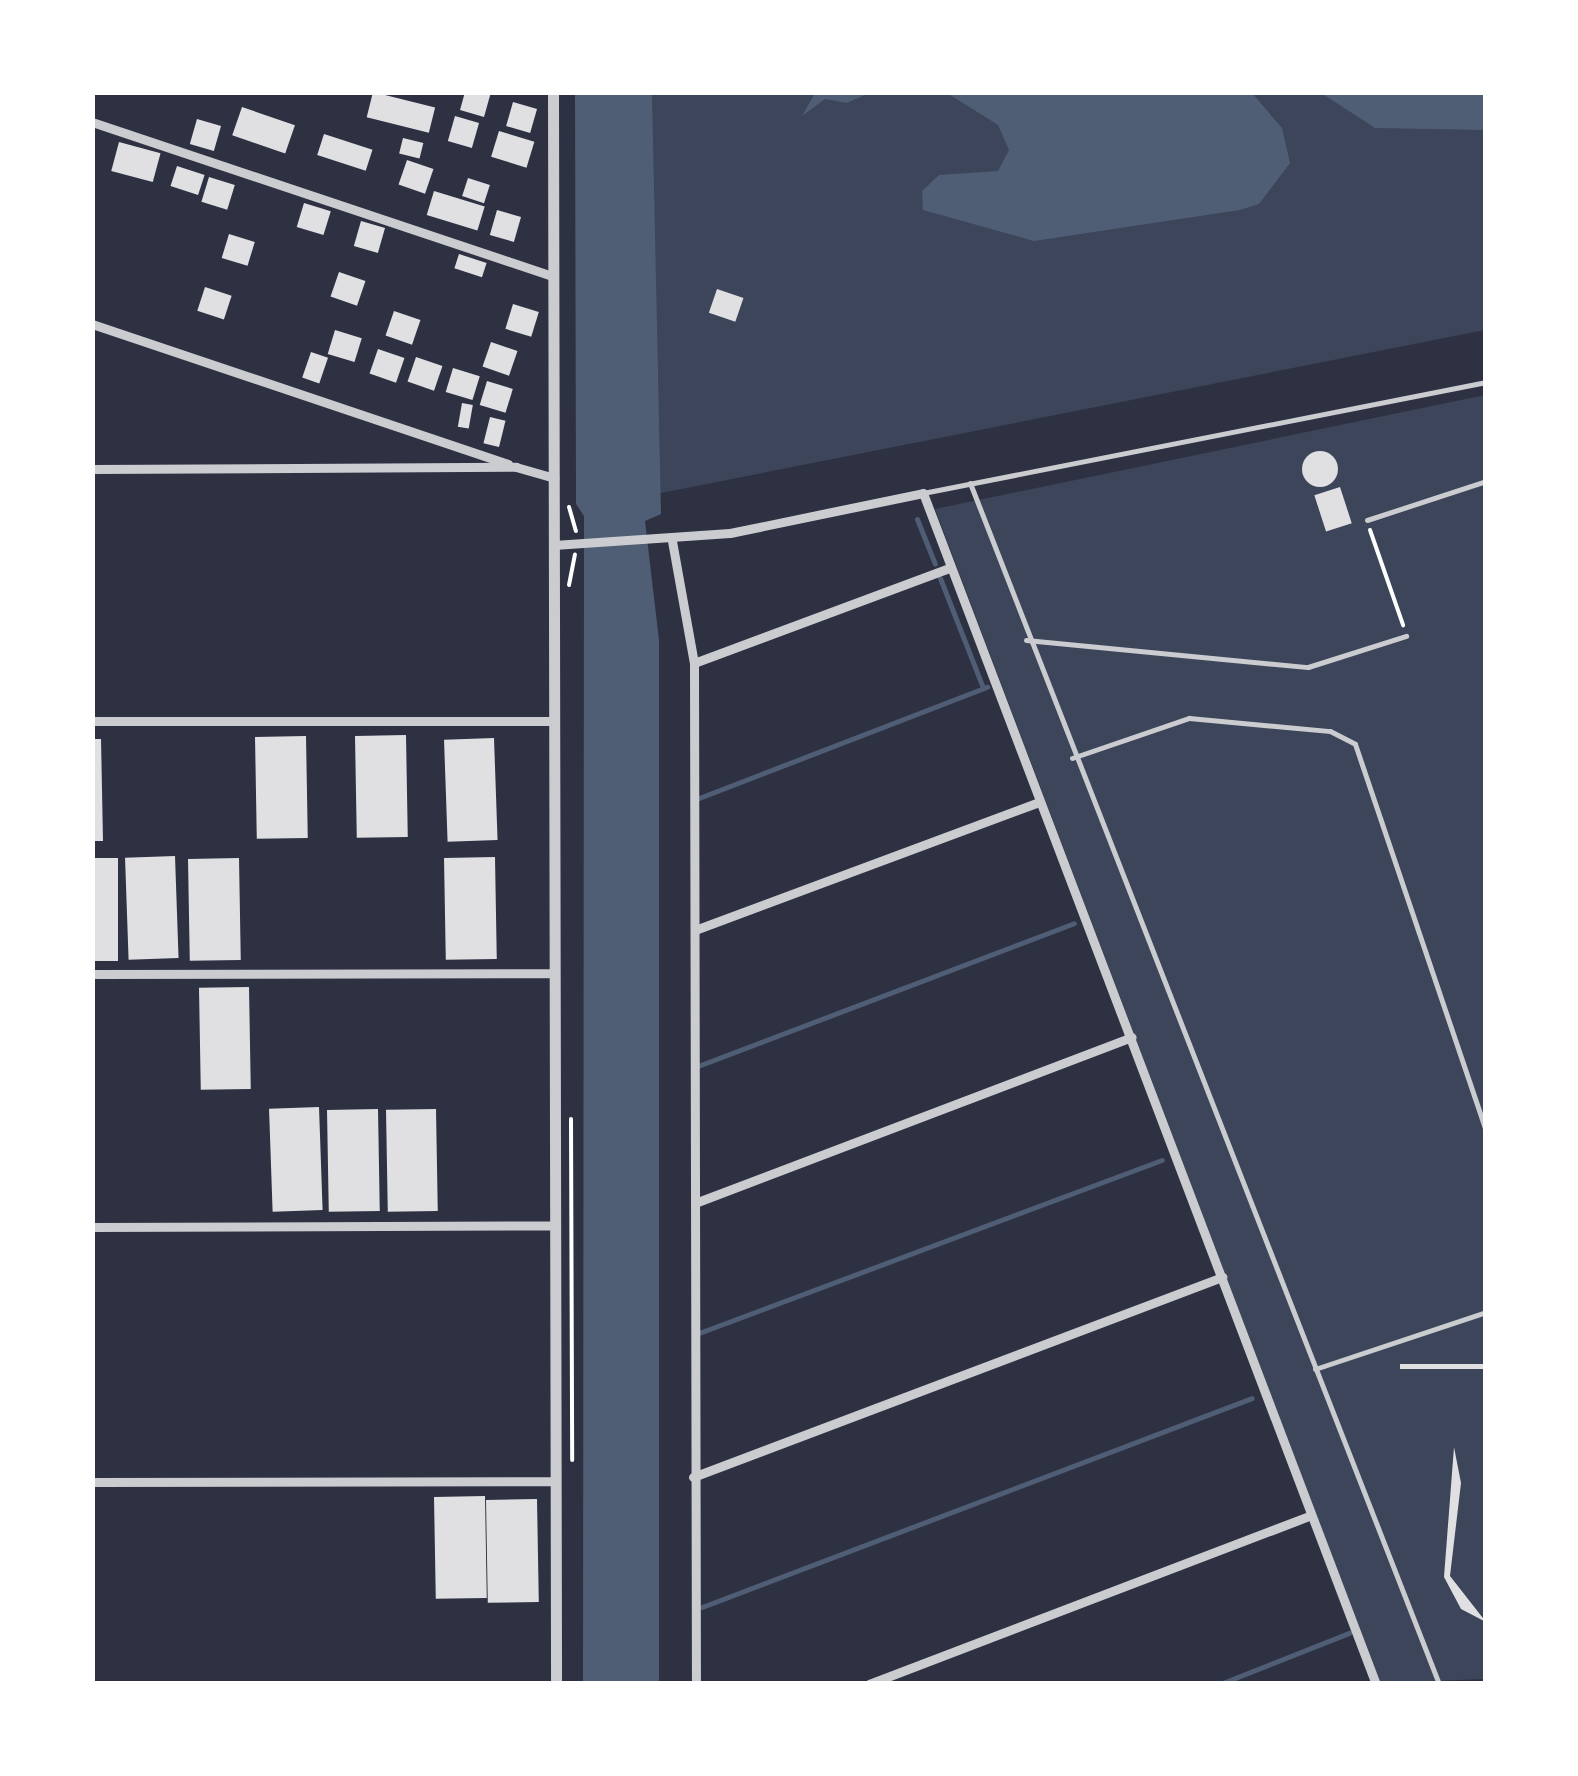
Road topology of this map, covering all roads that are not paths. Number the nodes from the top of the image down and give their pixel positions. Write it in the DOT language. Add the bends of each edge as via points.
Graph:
graph roads {
  1 [pos="553,92"];
  2 [pos="92,122"];
  3 [pos="553,276"];
  4 [pos="92,324"];
  5 [pos="1486,382"];
  6 [pos="516,466"];
  7 [pos="92,469"];
  8 [pos="554,478"];
  9 [pos="1486,481"];
  10 [pos="970,483"];
  11 [pos="923,493"];
  12 [pos="1368,520"];
  13 [pos="672,541"];
  14 [pos="558,544"];
  15 [pos="950,568"];
  16 [pos="1406,636"];
  17 [pos="1026,640"];
  18 [pos="694,664"];
  19 [pos="554,720"];
  20 [pos="92,721"];
  21 [pos="1072,758"];
  22 [pos="1037,802"];
  23 [pos="694,930"];
  24 [pos="555,973"];
  25 [pos="92,974"];
  26 [pos="1132,1037"];
  27 [pos="1486,1130"];
  28 [pos="695,1203"];
  29 [pos="555,1225"];
  30 [pos="92,1228"];
  31 [pos="1222,1276"];
  32 [pos="1486,1312"];
  33 [pos="1315,1370"];
  34 [pos="693,1477"];
  35 [pos="556,1480"];
  36 [pos="92,1482"];
  37 [pos="1310,1516"];
  38 [pos="556,1684"];
  39 [pos="696,1684"];
  40 [pos="870,1684"];
  41 [pos="1376,1684"];
  42 [pos="1439,1684"];
  1 -- 3 [label="street"];
  2 -- 3 [label="street"];
  3 -- 8 [label="street"];
  4 -- 6 [label="street"];
  5 -- 10 [label="lane"];
  6 -- 7 [label="street"];
  6 -- 8 [label="street"];
  8 -- 14 [label="street"];
  9 -- 12 [label="lane"];
  10 -- 11 [label="lane"];
  10 -- 17 [label="lane"];
  11 -- 13 [label="street"];
  11 -- 15 [label="street"];
  13 -- 14 [label="street"];
  13 -- 18 [label="street"];
  14 -- 19 [label="street"];
  15 -- 18 [label="street"];
  15 -- 22 [label="street"];
  16 -- 17 [label="lane" via="1308,668"];
  17 -- 21 [label="lane"];
  18 -- 23 [label="street"];
  19 -- 20 [label="street"];
  19 -- 24 [label="street"];
  21 -- 27 [label="lane" via="1189,718 1330,731 1355,744"];
  21 -- 33 [label="lane"];
  22 -- 23 [label="street"];
  22 -- 26 [label="street"];
  23 -- 28 [label="street"];
  24 -- 25 [label="street"];
  24 -- 29 [label="street"];
  26 -- 28 [label="street"];
  26 -- 31 [label="street"];
  28 -- 34 [label="street"];
  29 -- 30 [label="street"];
  29 -- 35 [label="street"];
  31 -- 34 [label="street"];
  31 -- 37 [label="street"];
  32 -- 33 [label="lane"];
  33 -- 42 [label="lane"];
  34 -- 39 [label="street"];
  35 -- 36 [label="street"];
  35 -- 38 [label="street"];
  37 -- 40 [label="street"];
  37 -- 41 [label="street"];
}
